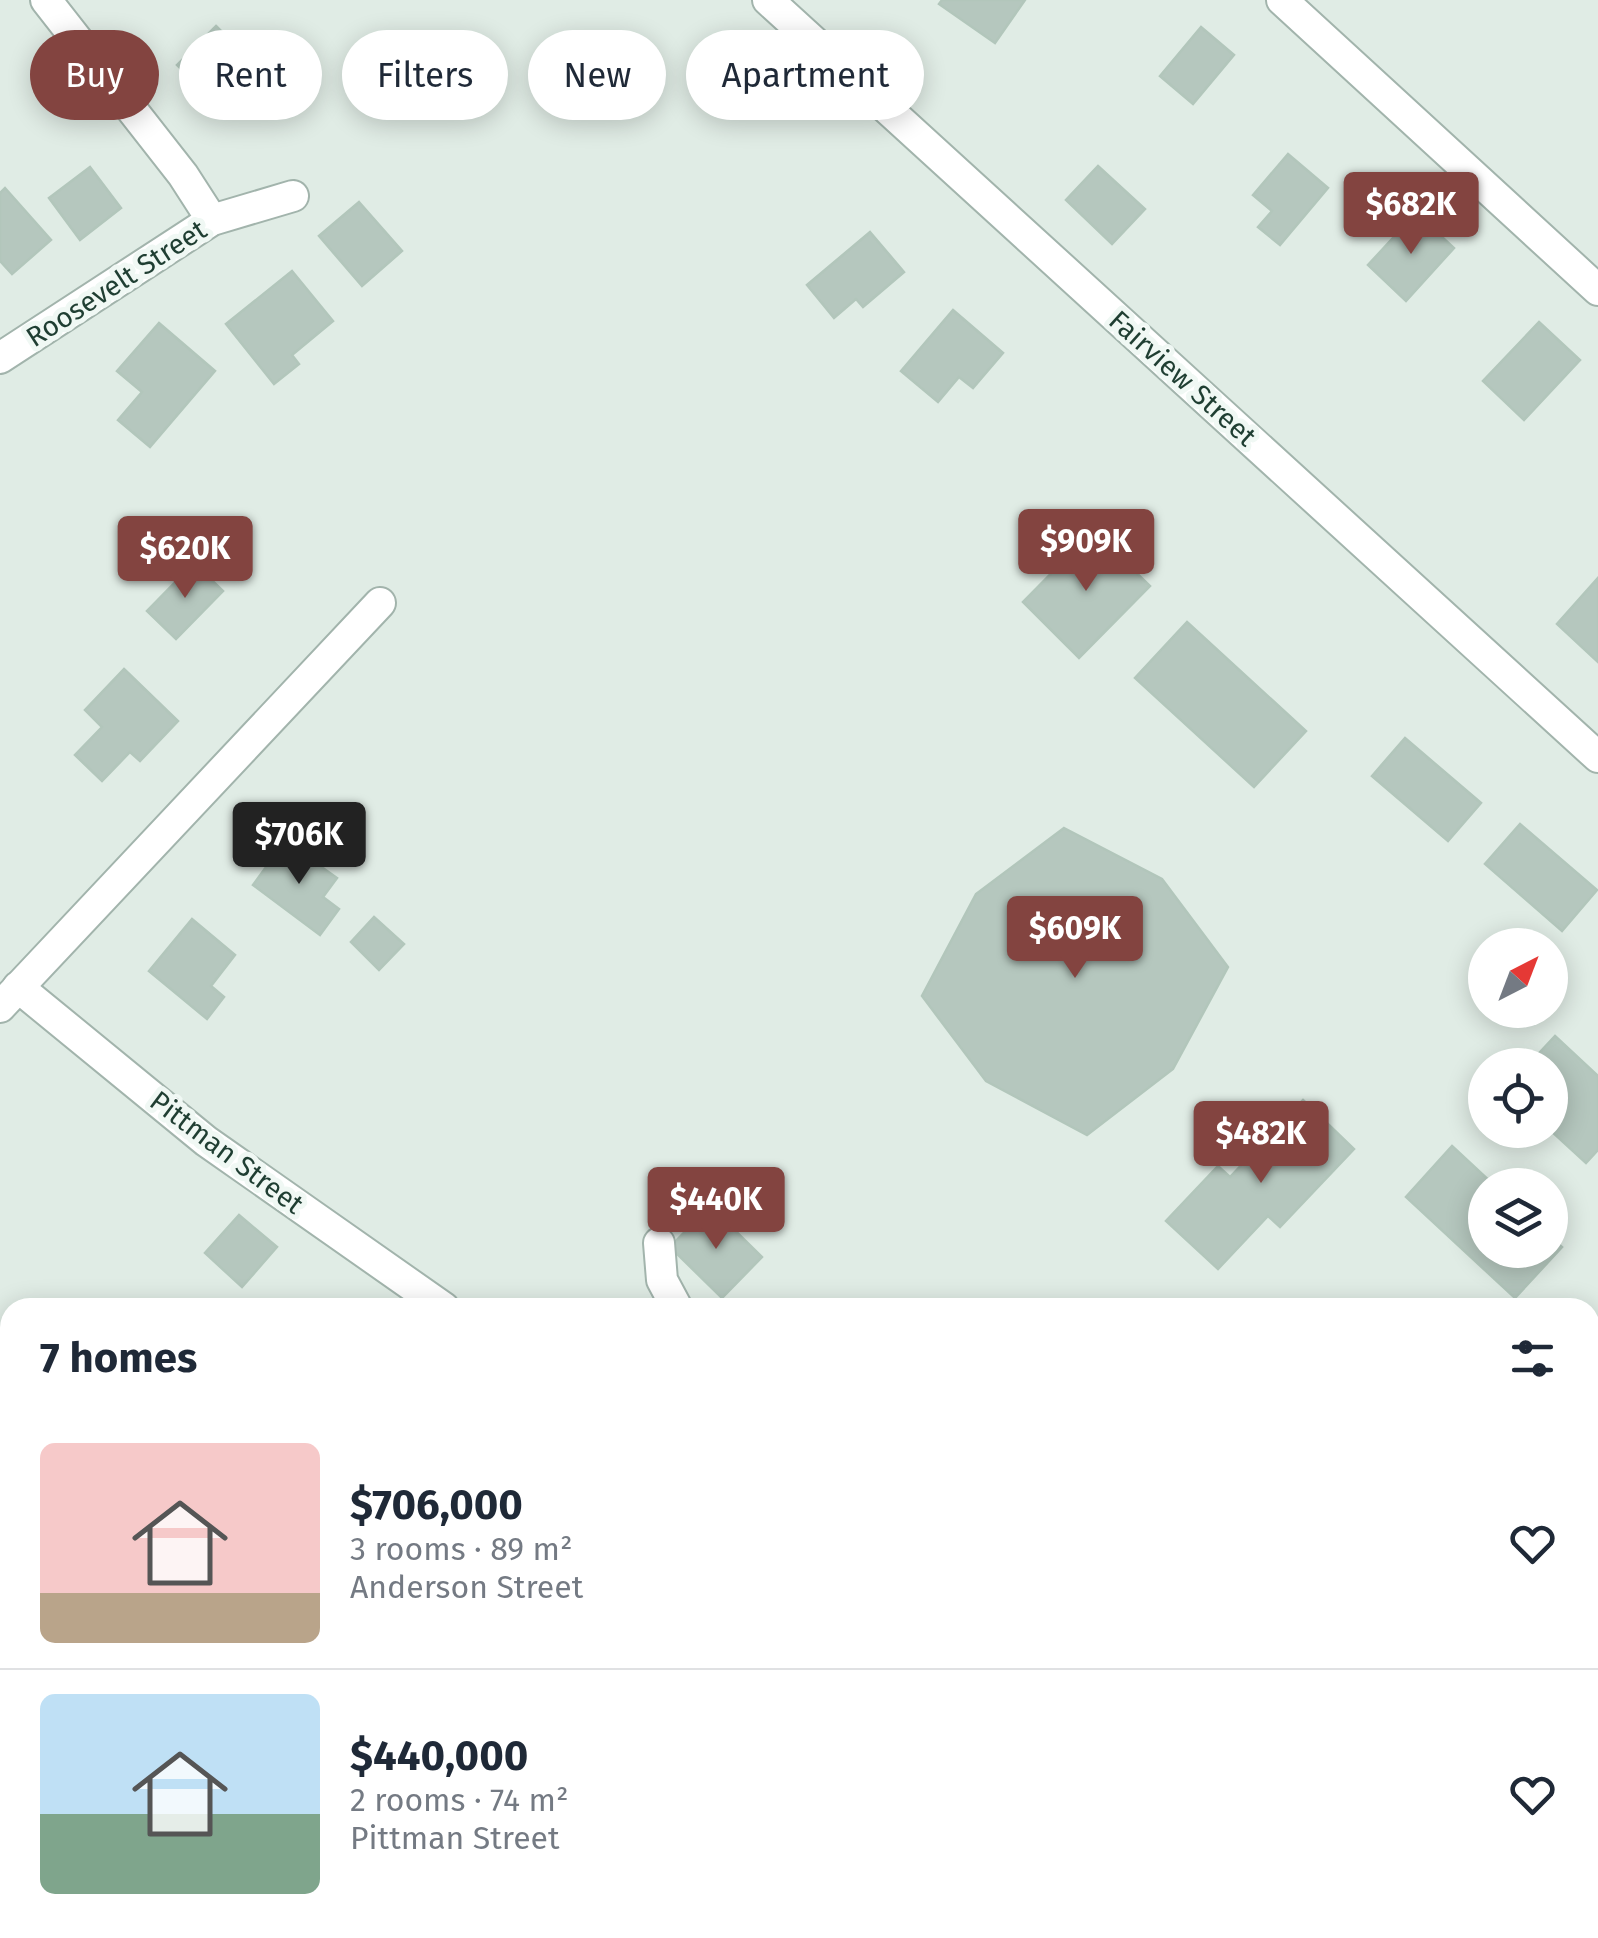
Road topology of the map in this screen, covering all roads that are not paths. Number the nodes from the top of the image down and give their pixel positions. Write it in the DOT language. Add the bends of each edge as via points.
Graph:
graph roads {
  1 [pos="46,0"];
  2 [pos="768,0"];
  3 [pos="1282,0"];
  4 [pos="293,196"];
  5 [pos="212,220"];
  6 [pos="1598,290"];
  7 [pos="0,358"];
  8 [pos="380,603"];
  9 [pos="1598,757"];
  10 [pos="9,997"];
  11 [pos="659,1243"];
  12 [pos="430,1298"];
  13 [pos="672,1298"];
  1 -- 5 [label="street"];
  2 -- 9 [label="street, Fairview Street"];
  3 -- 6 [label="street"];
  4 -- 5 [label="street, Roosevelt Street"];
  5 -- 7 [label="street, Roosevelt Street"];
  8 -- 10 [label="street"];
  10 -- 12 [label="street, Pittman Street"];
  11 -- 13 [label="street" via="662,1280"];
}
